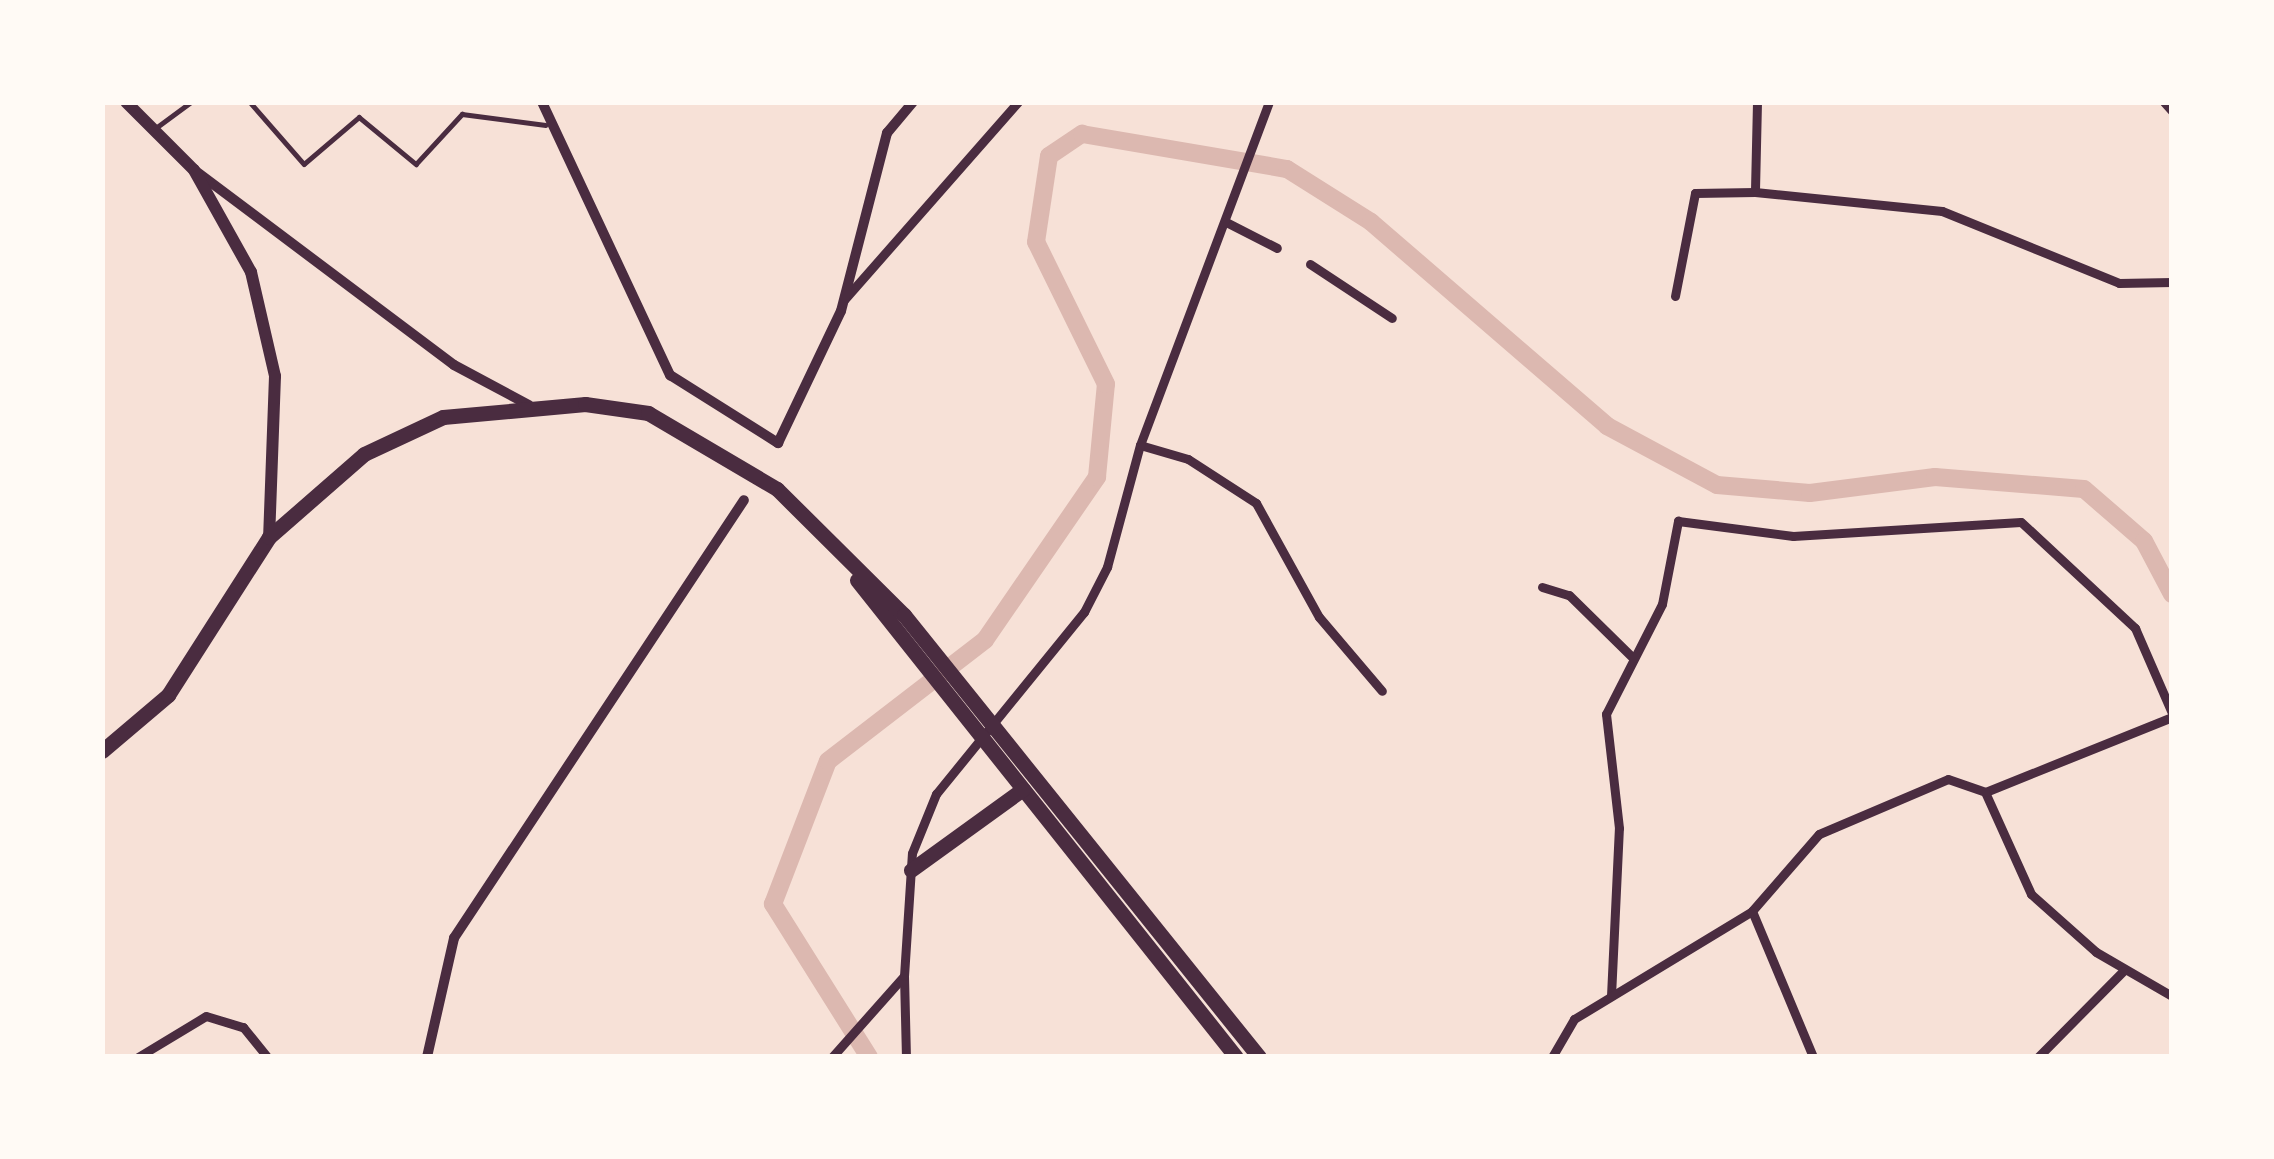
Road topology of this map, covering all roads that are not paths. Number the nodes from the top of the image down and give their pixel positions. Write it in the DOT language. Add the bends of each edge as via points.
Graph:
graph roads {
  1 [pos="126,102"];
  2 [pos="191,102"];
  3 [pos="250,102"];
  4 [pos="542,102"];
  5 [pos="913,102"];
  6 [pos="1018,102"];
  7 [pos="1757,102"];
  8 [pos="2164,102"];
  9 [pos="1268,105"];
  10 [pos="2172,110"];
  11 [pos="545,125"];
  12 [pos="154,130"];
  13 [pos="194,170"];
  14 [pos="1755,191"];
  15 [pos="1226,222"];
  16 [pos="1277,248"];
  17 [pos="1310,263"];
  18 [pos="2172,282"];
  19 [pos="1676,296"];
  20 [pos="843,302"];
  21 [pos="1392,318"];
  22 [pos="529,405"];
  23 [pos="1140,445"];
  24 [pos="744,500"];
  25 [pos="268,537"];
  26 [pos="1542,587"];
  27 [pos="1631,656"];
  28 [pos="1382,691"];
  29 [pos="2172,715"];
  30 [pos="1002,750"];
  31 [pos="102,751"];
  32 [pos="1023,789"];
  33 [pos="1985,792"];
  34 [pos="910,870"];
  35 [pos="1752,911"];
  36 [pos="2123,971"];
  37 [pos="904,976"];
  38 [pos="1611,996"];
  39 [pos="2172,996"];
  40 [pos="835,1053"];
  41 [pos="139,1057"];
  42 [pos="267,1057"];
  43 [pos="427,1057"];
  44 [pos="906,1057"];
  45 [pos="1236,1057"];
  46 [pos="1259,1057"];
  47 [pos="1552,1057"];
  48 [pos="1813,1057"];
  49 [pos="2038,1057"];
  1 -- 12 [label="main road"];
  2 -- 12 [label="lane"];
  3 -- 11 [label="lane" via="304,164 359,117 416,164 462,114"];
  4 -- 11 [label="street"];
  5 -- 20 [label="street" via="887,133"];
  6 -- 20 [label="street"];
  7 -- 14 [label="street"];
  8 -- 10 [label="street"];
  9 -- 15 [label="street"];
  11 -- 20 [label="street" via="670,375 778,443"];
  12 -- 13 [label="main road"];
  13 -- 22 [label="street" via="454,365"];
  13 -- 25 [label="main road" via="251,272 275,376"];
  14 -- 18 [label="street" via="1942,211 2119,283"];
  14 -- 19 [label="street" via="1695,194"];
  15 -- 16 [label="street"];
  15 -- 23 [label="street"];
  17 -- 21 [label="street"];
  22 -- 25 [label="highway" via="409,430 333,476"];
  22 -- 30 [label="highway" via="648,413 736,459 817,529"];
  23 -- 28 [label="street" via="1188,459 1256,503 1319,617"];
  23 -- 34 [label="street" via="1126,518 1084,612 936,794"];
  24 -- 43 [label="street" via="454,938"];
  25 -- 31 [label="highway" via="168,695"];
  26 -- 27 [label="street" via="1569,596"];
  27 -- 29 [label="street" via="1662,604 1678,521 1793,536 2021,522 2135,628"];
  27 -- 38 [label="street" via="1606,714 1619,828"];
  29 -- 33 [label="street"];
  30 -- 32 [label="highway"];
  30 -- 46 [label="highway"];
  32 -- 34 [label="highway"];
  32 -- 45 [label="highway"];
  33 -- 35 [label="street" via="1948,779 1819,834"];
  33 -- 36 [label="street" via="2031,894"];
  34 -- 37 [label="street"];
  35 -- 38 [label="street"];
  35 -- 48 [label="street"];
  36 -- 39 [label="street"];
  36 -- 49 [label="street"];
  37 -- 40 [label="street"];
  37 -- 44 [label="street"];
  38 -- 47 [label="street" via="1574,1019"];
  41 -- 42 [label="street" via="206,1016 243,1027"];
}
